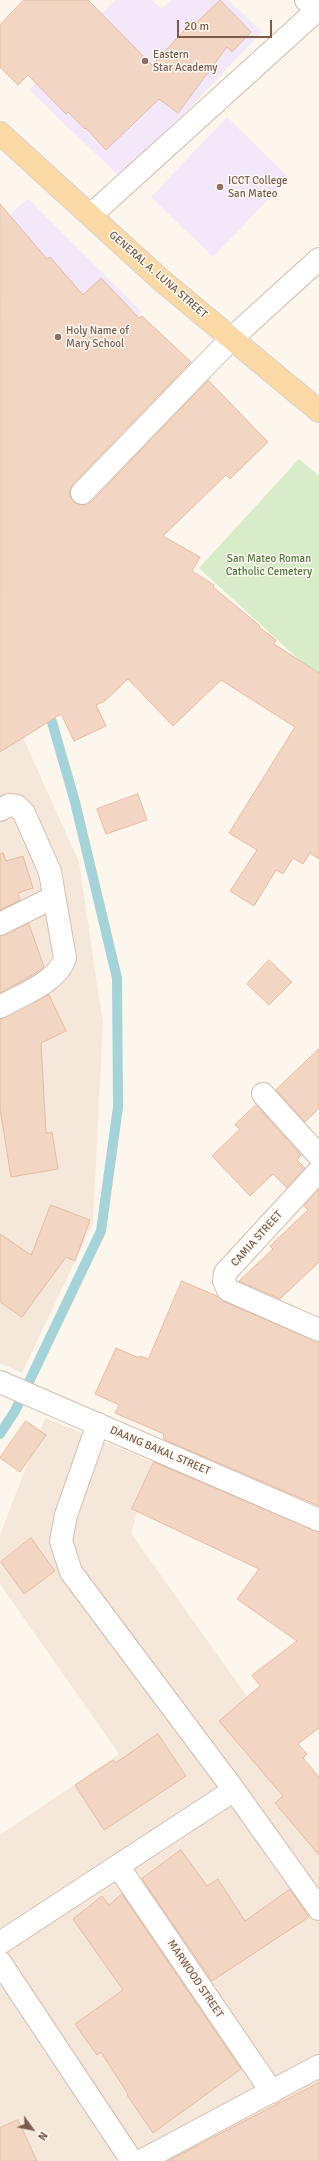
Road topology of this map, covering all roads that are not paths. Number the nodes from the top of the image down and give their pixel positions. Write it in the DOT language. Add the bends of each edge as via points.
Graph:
graph roads {
  1 [pos="306,0"];
  2 [pos="0,133"];
  3 [pos="91,215"];
  4 [pos="319,259"];
  5 [pos="231,339"];
  6 [pos="319,411"];
  7 [pos="82,493"];
  8 [pos="0,810"];
  9 [pos="54,897"];
  10 [pos="0,924"];
  11 [pos="0,1007"];
  12 [pos="263,1094"];
  13 [pos="319,1156"];
  14 [pos="319,1171"];
  15 [pos="319,1330"];
  16 [pos="8,1385"];
  17 [pos="98,1424"];
  18 [pos="319,1520"];
  19 [pos="234,1790"];
  20 [pos="118,1866"];
  21 [pos="319,1910"];
  22 [pos="0,1943"];
  23 [pos="0,1962"];
  24 [pos="319,2066"];
  25 [pos="272,2092"];
  26 [pos="132,2161"];
  27 [pos="140,2161"];
  1 -- 3 [label="street" via="315,6 314,13"];
  2 -- 3 [label="main road, GENERAL A. LUNA STREET"];
  3 -- 5 [label="main road, GENERAL A. LUNA STREET" via="161,280"];
  4 -- 5 [label="street"];
  5 -- 6 [label="main road, GENERAL A. LUNA STREET"];
  5 -- 7 [label="street"];
  8 -- 9 [label="street" via="9,805 16,806 24,813 50,872"];
  9 -- 10 [label="street"];
  9 -- 11 [label="street" via="65,958 62,968 54,977"];
  12 -- 13 [label="street"];
  14 -- 15 [label="street, CAMIA STREET" via="225,1274 224,1281 228,1290"];
  16 -- 17 [label="street, DAANG BAKAL STREET"];
  17 -- 18 [label="street, DAANG BAKAL STREET"];
  17 -- 19 [label="street" via="66,1515 61,1541 71,1572"];
  19 -- 20 [label="street"];
  19 -- 21 [label="street"];
  20 -- 22 [label="street"];
  20 -- 25 [label="street, MARWOOD STREET"];
  23 -- 26 [label="street"];
  24 -- 25 [label="street"];
  25 -- 27 [label="street"];
}
